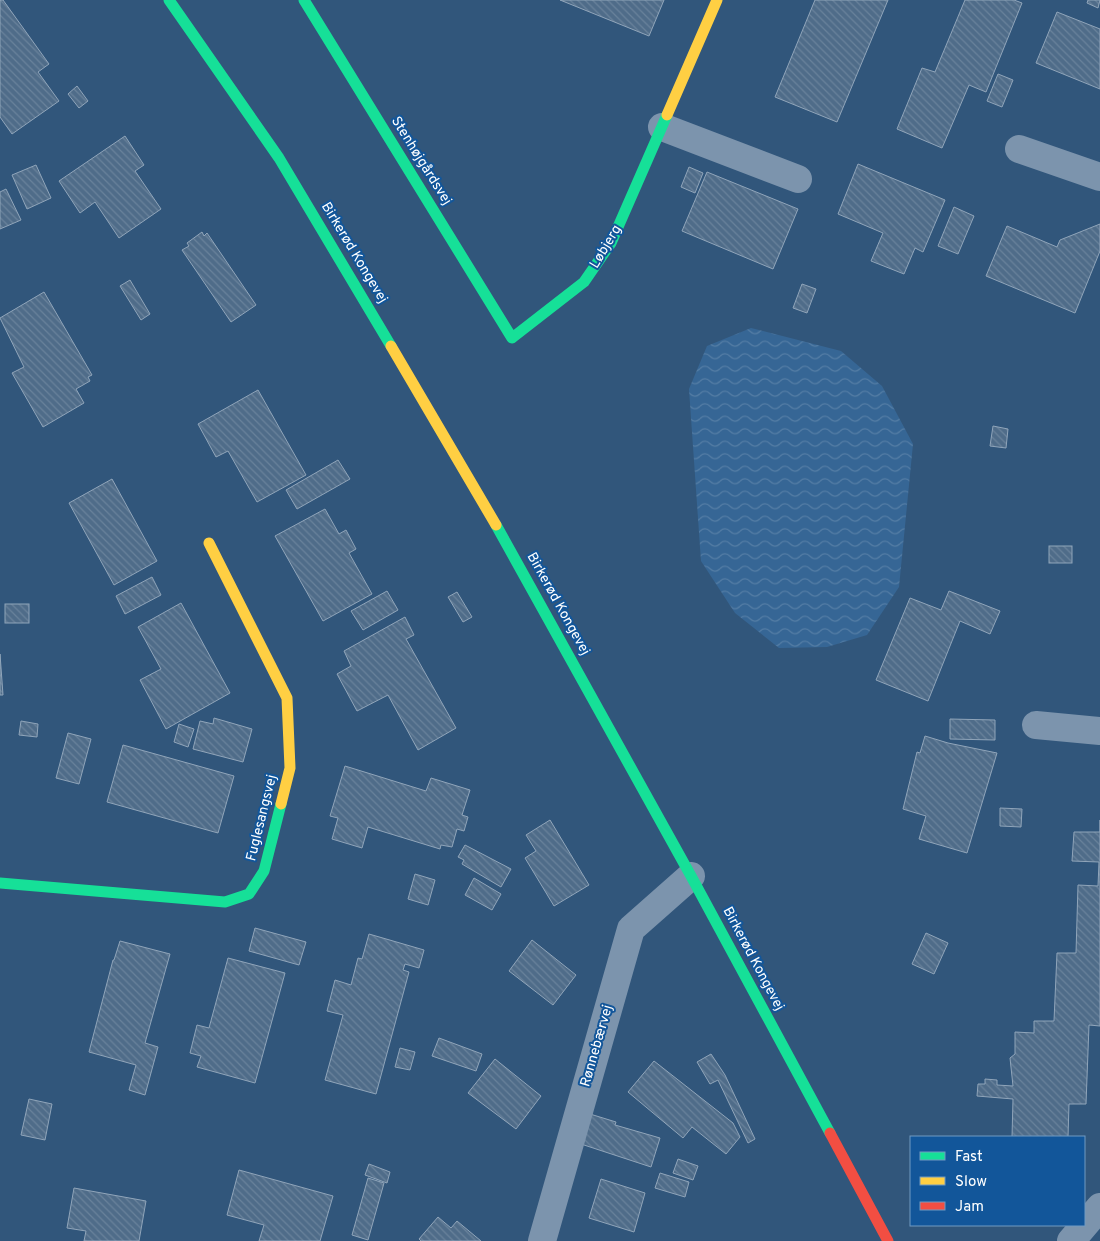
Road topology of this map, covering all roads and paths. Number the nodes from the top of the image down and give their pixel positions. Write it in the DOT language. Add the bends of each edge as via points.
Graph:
graph roads {
  1 [pos="169,0"];
  2 [pos="304,0"];
  3 [pos="717,0"];
  4 [pos="662,128"];
  5 [pos="1019,149"];
  6 [pos="1100,177"];
  7 [pos="798,179"];
  8 [pos="512,338"];
  9 [pos="209,543"];
  10 [pos="1036,725"];
  11 [pos="1100,732"];
  12 [pos="691,876"];
  13 [pos="0,883"];
  14 [pos="1100,1207"];
  15 [pos="1085,1225"];
  16 [pos="1084,1226"];
  17 [pos="542,1241"];
  18 [pos="888,1241"];
  19 [pos="1071,1241"];
  1 -- 12 [label="street, Birkerød Kongevej" via="279,158 469,476"];
  2 -- 8 [label="street, Stenhøjgårdsvej"];
  3 -- 4 [label="street, Løbjerg"];
  4 -- 7 [label="street"];
  4 -- 8 [label="street, Løbjerg" via="611,244 584,282"];
  5 -- 6 [label="street"];
  9 -- 13 [label="street, Fuglesangsvej" via="287,698 290,768 264,871 249,894 225,902"];
  10 -- 11 [label="street"];
  12 -- 17 [label="street, Rønnebærvej" via="631,929"];
  12 -- 18 [label="street, Birkerød Kongevej"];
  14 -- 15 [label="street"];
  16 -- 19 [label="street"];
}
